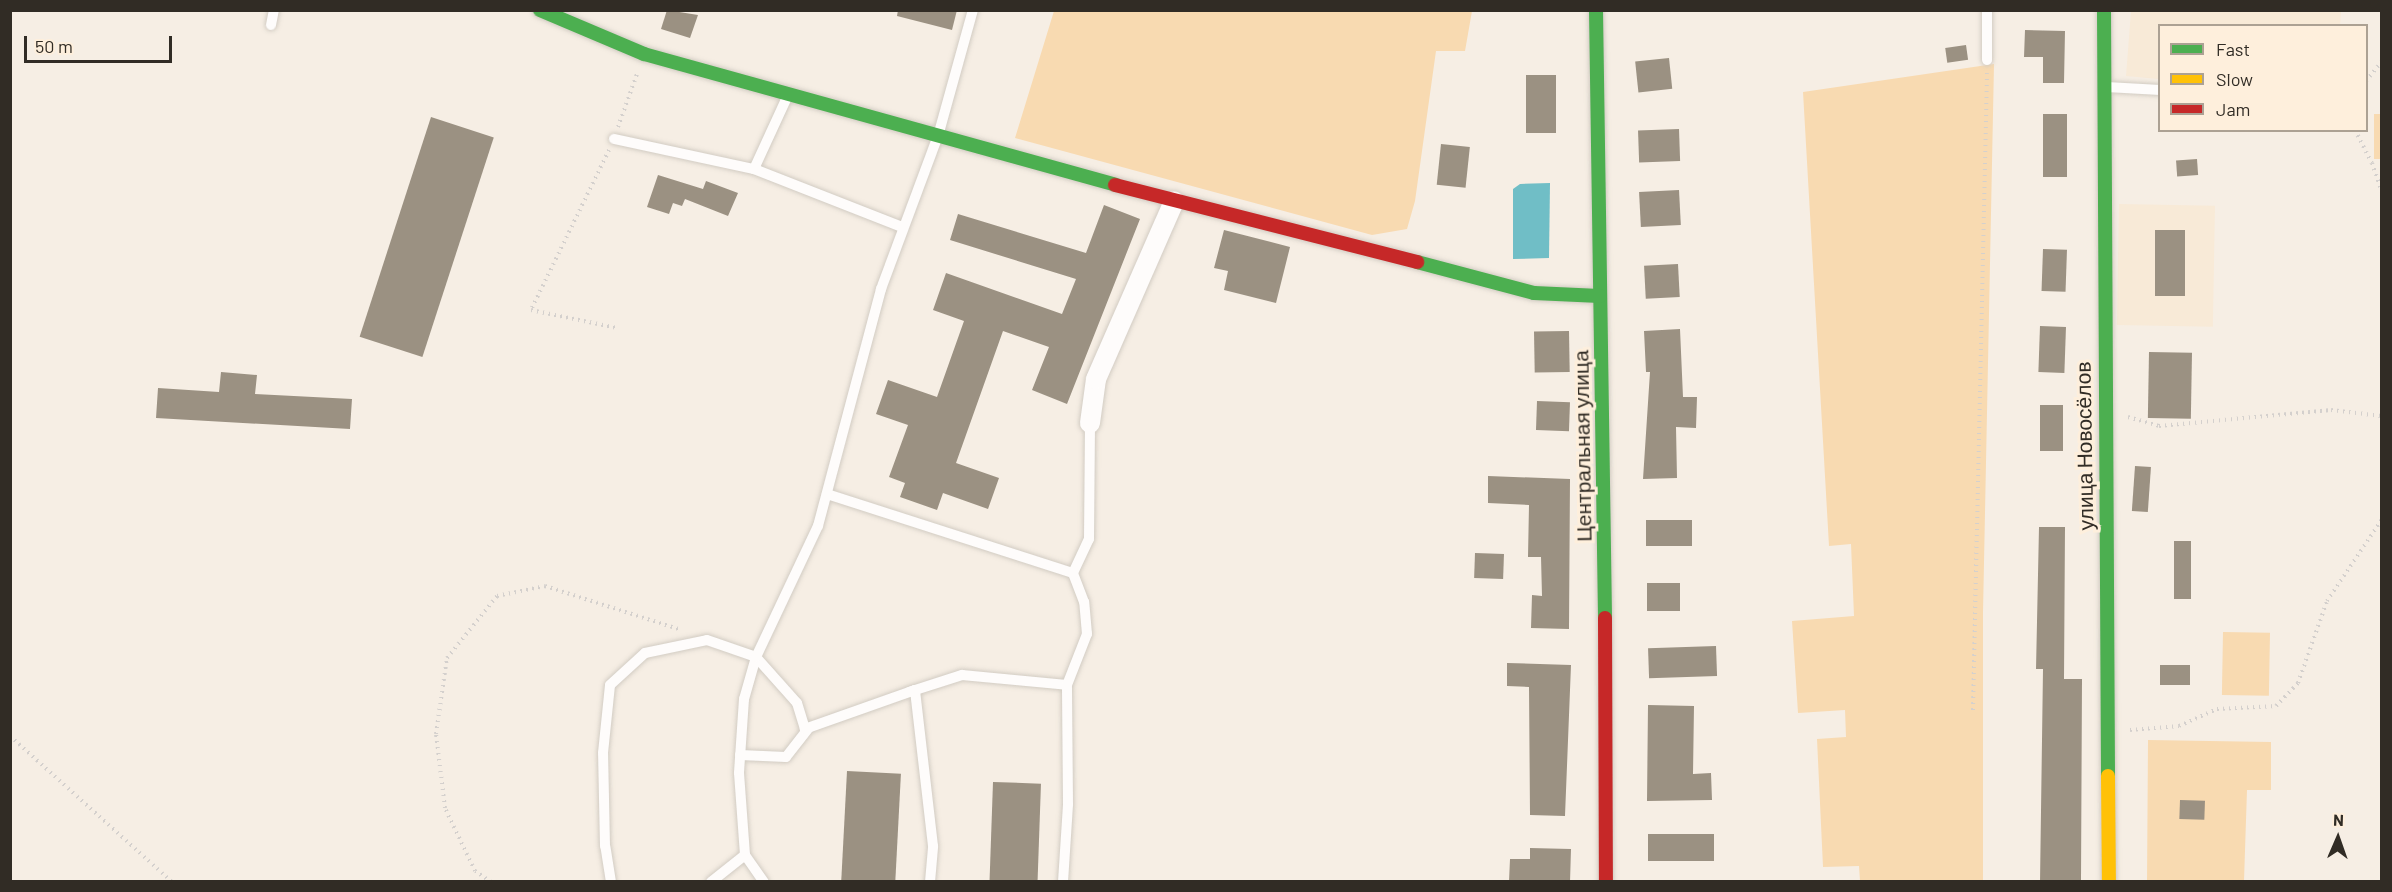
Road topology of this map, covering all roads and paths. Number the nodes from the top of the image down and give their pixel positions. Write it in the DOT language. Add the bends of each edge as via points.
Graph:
graph roads {
  1 [pos="274,10"];
  2 [pos="540,10"];
  3 [pos="973,10"];
  4 [pos="1596,10"];
  5 [pos="1987,10"];
  6 [pos="2104,10"];
  7 [pos="271,25"];
  8 [pos="644,54"];
  9 [pos="1987,60"];
  10 [pos="2382,61"];
  11 [pos="2368,80"];
  12 [pos="2104,87"];
  13 [pos="2158,90"];
  14 [pos="789,94"];
  15 [pos="2356,132"];
  16 [pos="938,136"];
  17 [pos="614,139"];
  18 [pos="754,169"];
  19 [pos="2382,192"];
  20 [pos="1174,201"];
  21 [pos="902,227"];
  22 [pos="1600,296"];
  23 [pos="617,328"];
  24 [pos="2104,411"];
  25 [pos="2382,416"];
  26 [pos="1090,423"];
  27 [pos="827,494"];
  28 [pos="2382,519"];
  29 [pos="1073,573"];
  30 [pos="707,640"];
  31 [pos="756,657"];
  32 [pos="1067,684"];
  33 [pos="915,690"];
  34 [pos="1973,711"];
  35 [pos="805,729"];
  36 [pos="2108,729"];
  37 [pos="10,736"];
  38 [pos="740,755"];
  39 [pos="745,855"];
  40 [pos="172,882"];
  41 [pos="491,882"];
  42 [pos="611,882"];
  43 [pos="711,882"];
  44 [pos="764,882"];
  45 [pos="930,882"];
  46 [pos="1063,882"];
  47 [pos="1606,882"];
  48 [pos="2109,882"];
  1 -- 7 [label="lane"];
  2 -- 8 [label="street"];
  3 -- 16 [label="lane"];
  4 -- 22 [label="street, Центральная улица"];
  5 -- 9 [label="lane"];
  6 -- 12 [label="street, улица Новосёлов"];
  8 -- 14 [label="street"];
  8 -- 17 [label="path"];
  9 -- 34 [label="path"];
  10 -- 11 [label="path"];
  12 -- 13 [label="lane"];
  12 -- 24 [label="street, улица Новосёлов"];
  14 -- 16 [label="street"];
  14 -- 18 [label="lane"];
  15 -- 19 [label="path"];
  16 -- 20 [label="street"];
  16 -- 21 [label="lane"];
  17 -- 18 [label="lane"];
  17 -- 23 [label="path" via="531,310"];
  18 -- 21 [label="lane"];
  20 -- 22 [label="street" via="1228,211 1534,293"];
  20 -- 26 [label="street" via="1096,379"];
  21 -- 27 [label="lane"];
  22 -- 47 [label="street, Центральная улица"];
  24 -- 25 [label="path" via="2159,426 2331,410"];
  24 -- 36 [label="street, улица Новосёлов"];
  26 -- 29 [label="lane" via="1089,539"];
  27 -- 29 [label="lane"];
  27 -- 31 [label="lane" via="818,526"];
  28 -- 36 [label="path" via="2327,601 2298,683 2276,706 2217,709 2179,726"];
  29 -- 32 [label="lane" via="1084,602 1087,634"];
  30 -- 31 [label="lane"];
  30 -- 41 [label="path" via="630,611 544,586 496,596 447,658 436,734 445,808 475,871"];
  30 -- 42 [label="lane" via="645,653 610,685 603,753 605,846"];
  31 -- 35 [label="lane" via="798,703"];
  31 -- 38 [label="lane" via="744,699"];
  32 -- 33 [label="lane" via="962,675"];
  32 -- 46 [label="lane" via="1068,804"];
  33 -- 35 [label="lane"];
  33 -- 45 [label="lane" via="933,846"];
  35 -- 38 [label="lane" via="786,757"];
  36 -- 48 [label="street, улица Новосёлов"];
  37 -- 40 [label="path"];
  38 -- 39 [label="lane"];
  39 -- 43 [label="lane"];
  39 -- 44 [label="lane"];
}
